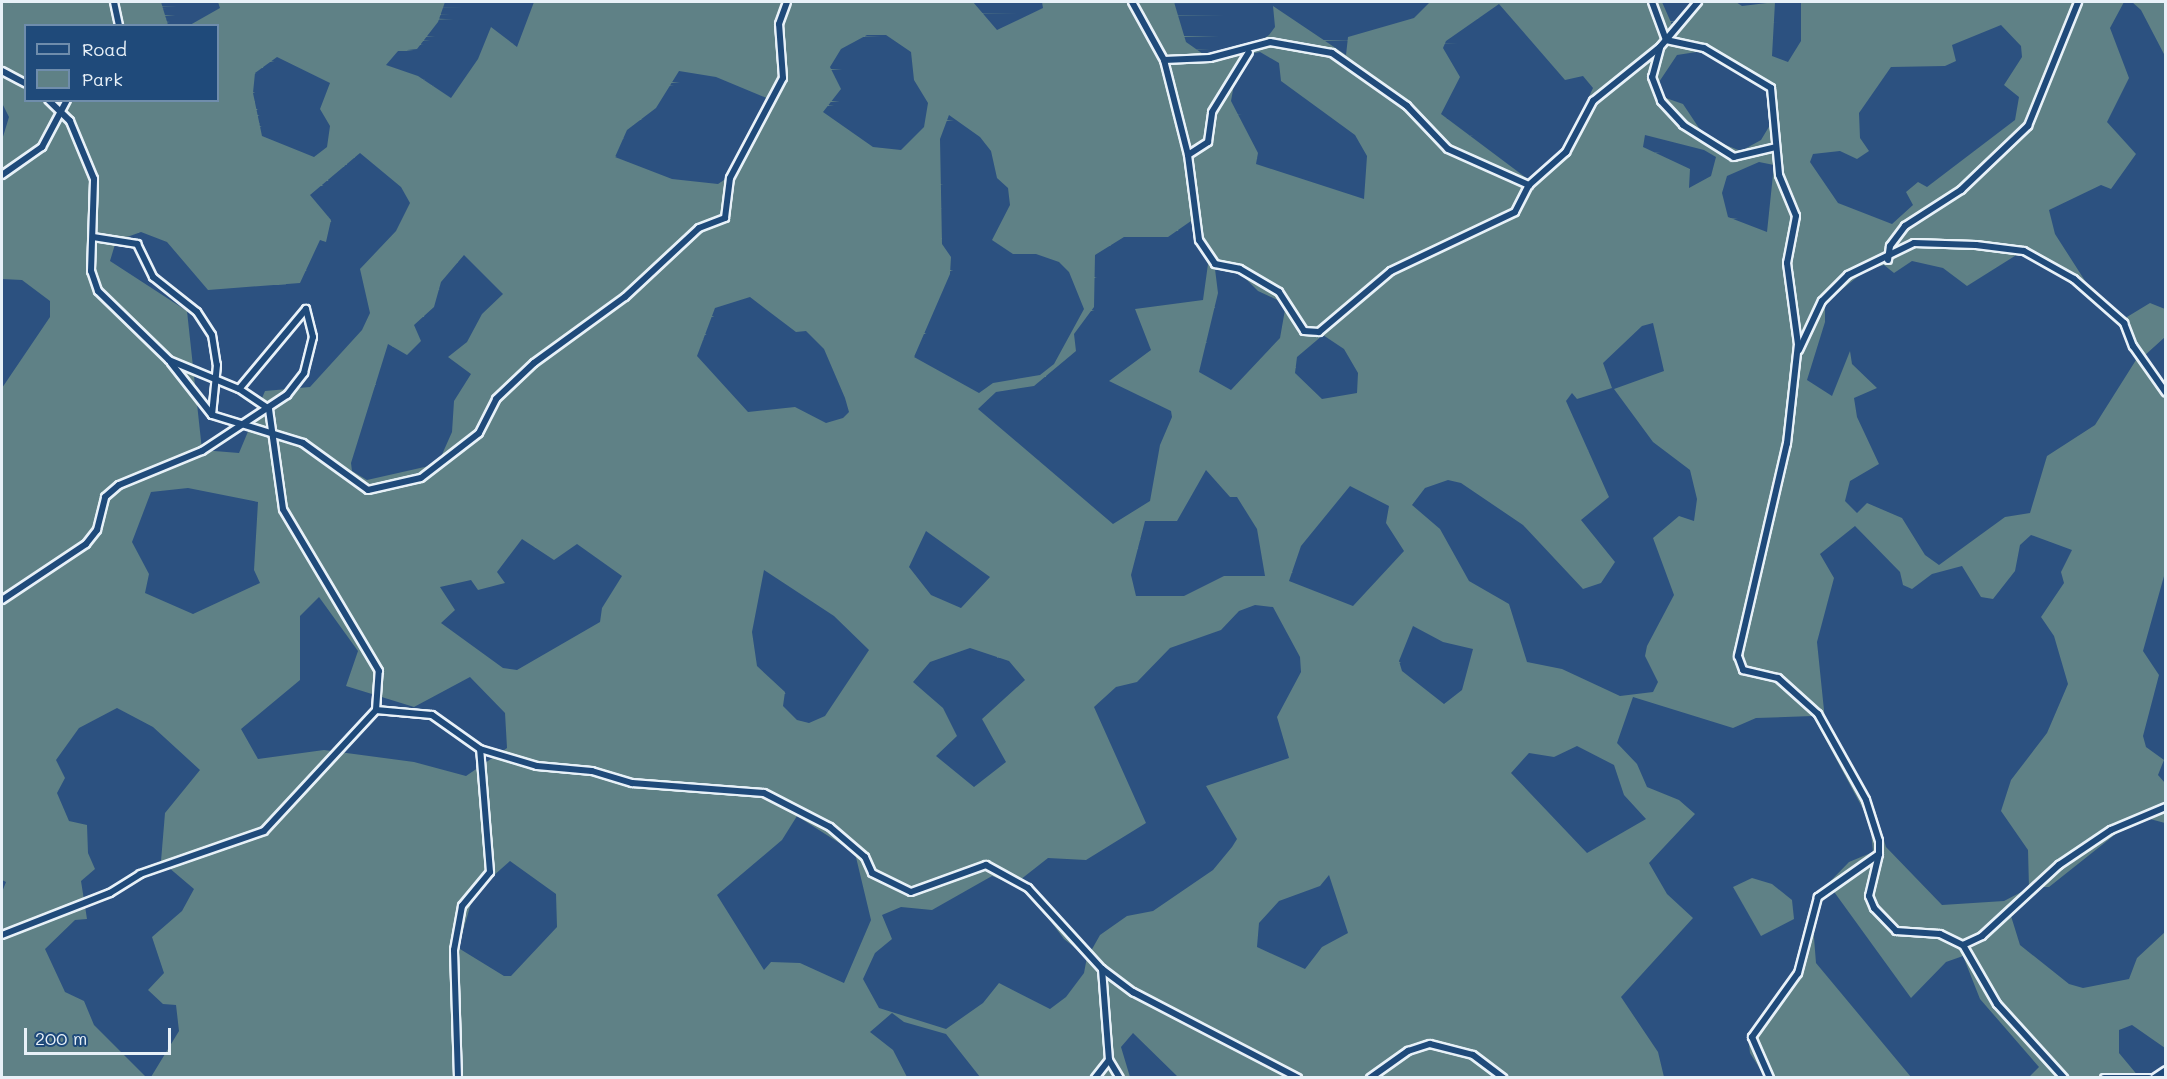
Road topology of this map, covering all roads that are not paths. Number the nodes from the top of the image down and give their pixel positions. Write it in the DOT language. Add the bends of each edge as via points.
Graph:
graph roads {
  1 [pos="114,2"];
  2 [pos="787,2"];
  3 [pos="1132,2"];
  4 [pos="1652,2"];
  5 [pos="1698,2"];
  6 [pos="2078,2"];
  7 [pos="119,24"];
  8 [pos="1666,40"];
  9 [pos="1660,47"];
  10 [pos="1249,52"];
  11 [pos="1164,60"];
  12 [pos="2,71"];
  13 [pos="24,83"];
  14 [pos="51,102"];
  15 [pos="65,102"];
  16 [pos="63,111"];
  17 [pos="1776,147"];
  18 [pos="1188,155"];
  19 [pos="2,175"];
  20 [pos="1529,184"];
  21 [pos="93,237"];
  22 [pos="1888,260"];
  23 [pos="1796,356"];
  24 [pos="169,360"];
  25 [pos="215,381"];
  26 [pos="239,389"];
  27 [pos="2166,393"];
  28 [pos="269,409"];
  29 [pos="212,415"];
  30 [pos="239,427"];
  31 [pos="271,434"];
  32 [pos="2,600"];
  33 [pos="376,710"];
  34 [pos="480,749"];
  35 [pos="2166,807"];
  36 [pos="1879,854"];
  37 [pos="2,935"];
  38 [pos="1963,945"];
  39 [pos="1102,969"];
  40 [pos="1109,1060"];
  41 [pos="2166,1070"];
  42 [pos="458,1077"];
  43 [pos="1095,1077"];
  44 [pos="1120,1077"];
  45 [pos="1298,1077"];
  46 [pos="1370,1077"];
  47 [pos="1503,1077"];
  48 [pos="1770,1077"];
  49 [pos="2064,1077"];
  50 [pos="2104,1077"];
  51 [pos="2149,1077"];
  52 [pos="2154,1077"];
  1 -- 7 [label="street"];
  2 -- 31 [label="street" via="779,24 783,78 730,178 725,218 699,228 625,297 534,363 496,399 479,433 421,478 368,490 303,443"];
  3 -- 11 [label="street"];
  4 -- 8 [label="street"];
  5 -- 8 [label="street"];
  6 -- 22 [label="street" via="2028,126 1961,190 1905,226 1890,246"];
  8 -- 9 [label="street"];
  8 -- 17 [label="street" via="1704,48 1771,88"];
  9 -- 17 [label="street" via="1652,77 1661,101 1683,125 1734,157"];
  9 -- 20 [label="street" via="1593,101 1566,152"];
  10 -- 11 [label="street"];
  10 -- 18 [label="street" via="1212,112 1208,142"];
  10 -- 20 [label="street" via="1270,42 1332,53 1407,106 1448,149"];
  11 -- 18 [label="street"];
  12 -- 13 [label="street"];
  14 -- 16 [label="street"];
  15 -- 16 [label="street"];
  16 -- 19 [label="street" via="42,147"];
  16 -- 21 [label="street" via="83,143 94,179"];
  17 -- 23 [label="street" via="1779,175 1796,216 1787,264"];
  18 -- 20 [label="street" via="1204,248 1215,264 1240,269 1279,292 1304,331 1318,332 1391,272 1508,217"];
  21 -- 24 [label="street" via="91,271 98,291"];
  21 -- 25 [label="street" via="137,244 153,277 197,312 213,335"];
  22 -- 23 [label="street" via="1848,275 1829,291"];
  22 -- 27 [label="street" via="1920,242 2024,251 2074,279 2124,323 2133,346"];
  23 -- 36 [label="street" via="1787,443 1738,656 1743,669 1778,678 1818,714 1871,812"];
  24 -- 25 [label="street"];
  24 -- 29 [label="street"];
  25 -- 26 [label="street"];
  25 -- 29 [label="street"];
  26 -- 28 [label="street"];
  26 -- 28 [label="street" via="306,309 312,337 304,373"];
  28 -- 30 [label="street"];
  28 -- 31 [label="street"];
  29 -- 30 [label="street"];
  30 -- 31 [label="street"];
  30 -- 32 [label="street" via="202,451 119,485 105,497 97,530 86,544"];
  31 -- 33 [label="street" via="283,509 332,597 375,658"];
  33 -- 34 [label="street" via="432,715"];
  33 -- 37 [label="street" via="256,836 140,874 110,893"];
  34 -- 39 [label="street" via="632,783 764,793 830,826 865,857 872,873 911,892 986,865 1028,888"];
  34 -- 42 [label="street" via="490,873 462,906 454,950"];
  35 -- 38 [label="street" via="2111,830 2059,865 1982,936"];
  36 -- 38 [label="street" via="1869,896 1890,927 1940,934"];
  36 -- 48 [label="street" via="1842,877 1816,902 1798,973 1752,1037"];
  38 -- 49 [label="street" via="1997,1005"];
  39 -- 40 [label="street"];
  39 -- 45 [label="street" via="1141,997"];
  40 -- 43 [label="street"];
  40 -- 44 [label="street"];
  41 -- 52 [label="street"];
  46 -- 47 [label="street" via="1408,1051 1430,1044 1473,1055"];
  50 -- 51 [label="street"];
}
